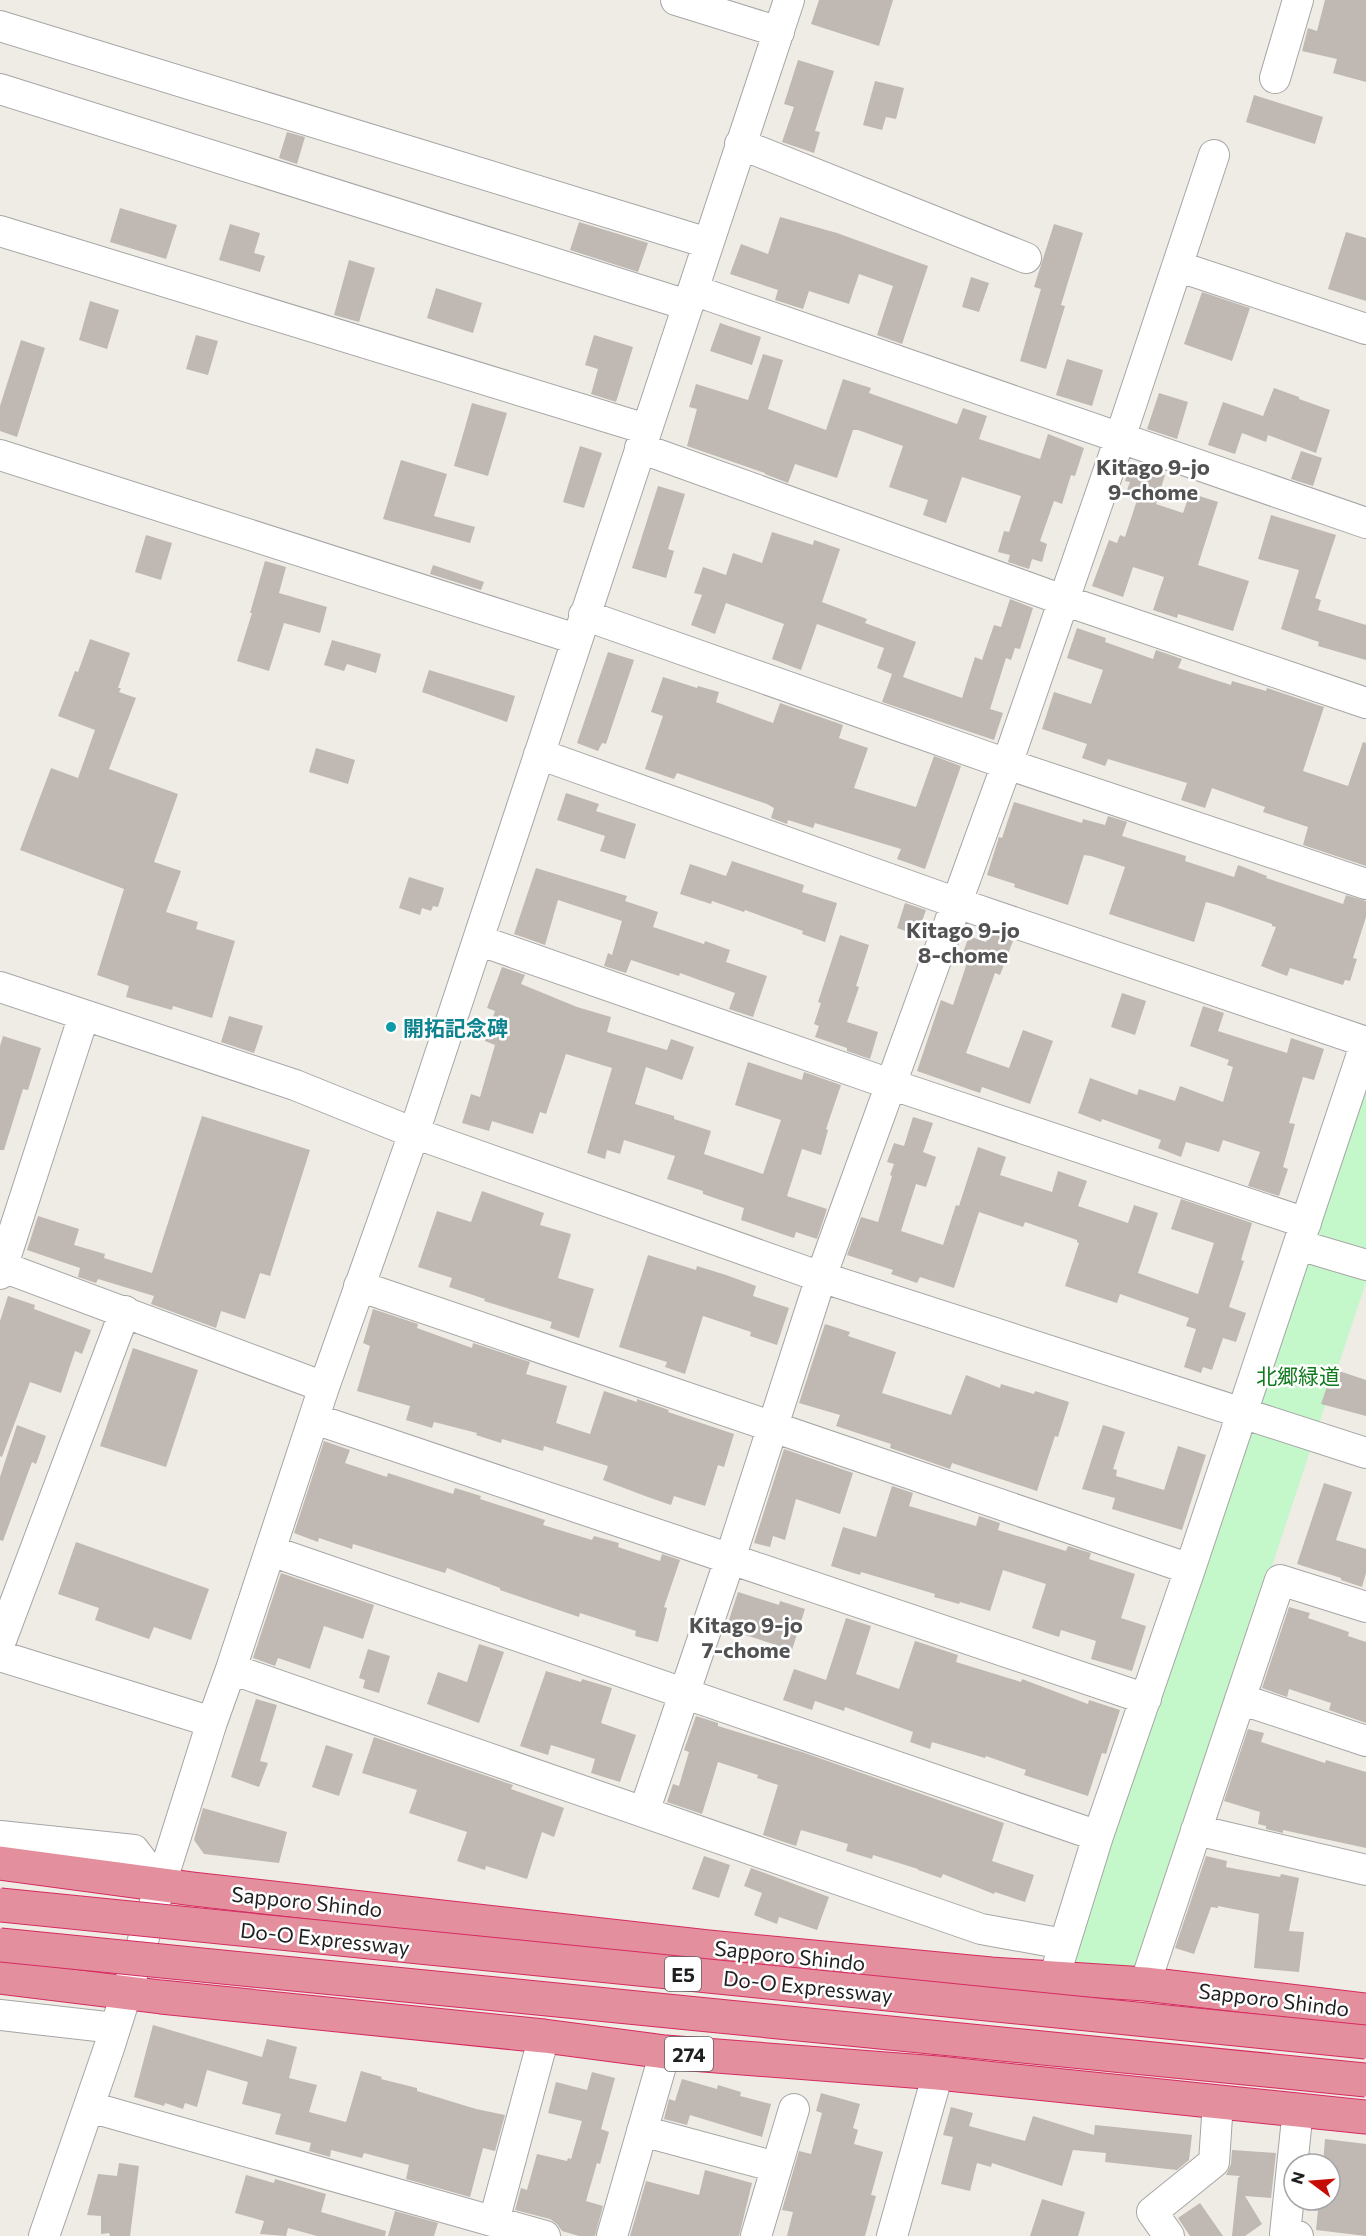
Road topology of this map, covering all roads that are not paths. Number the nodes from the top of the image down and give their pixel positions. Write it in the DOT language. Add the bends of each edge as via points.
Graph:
graph roads {
  1 [pos="676,0"];
  2 [pos="789,0"];
  3 [pos="1298,0"];
  4 [pos="0,26"];
  5 [pos="779,32"];
  6 [pos="1275,78"];
  7 [pos="0,89"];
  8 [pos="740,144"];
  9 [pos="1214,155"];
  10 [pos="0,231"];
  11 [pos="708,243"];
  12 [pos="1026,258"];
  13 [pos="1178,266"];
  14 [pos="690,298"];
  15 [pos="1366,329"];
  16 [pos="643,438"];
  17 [pos="1120,438"];
  18 [pos="0,455"];
  19 [pos="1366,523"];
  20 [pos="1063,600"];
  21 [pos="580,627"];
  22 [pos="1366,703"];
  23 [pos="539,754"];
  24 [pos="1007,764"];
  25 [pos="1366,885"];
  26 [pos="957,903"];
  27 [pos="478,940"];
  28 [pos="0,987"];
  29 [pos="84,1015"];
  30 [pos="1366,1042"];
  31 [pos="890,1084"];
  32 [pos="414,1133"];
  33 [pos="1303,1234"];
  34 [pos="1366,1265"];
  35 [pos="1,1270"];
  36 [pos="821,1277"];
  37 [pos="359,1286"];
  38 [pos="125,1311"];
  39 [pos="324,1387"];
  40 [pos="1242,1413"];
  41 [pos="315,1419"];
  42 [pos="773,1427"];
  43 [pos="1366,1453"];
  44 [pos="271,1551"];
  45 [pos="730,1559"];
  46 [pos="1190,1569"];
  47 [pos="1366,1607"];
  48 [pos="0,1643"];
  49 [pos="0,1656"];
  50 [pos="231,1669"];
  51 [pos="683,1693"];
  52 [pos="1146,1699"];
  53 [pos="1240,1699"];
  54 [pos="212,1722"];
  55 [pos="1366,1741"];
  56 [pos="644,1812"];
  57 [pos="1196,1830"];
  58 [pos="0,1836"];
  59 [pos="1098,1836"];
  60 [pos="10,1864"];
  61 [pos="1366,1870"];
  62 [pos="160,1884"];
  63 [pos="0,1905"];
  64 [pos="0,1944"];
  65 [pos="1064,1944"];
  66 [pos="7,1978"];
  67 [pos="1054,1978"];
  68 [pos="1145,1984"];
  69 [pos="127,1991"];
  70 [pos="1366,2010"];
  71 [pos="0,2015"];
  72 [pos="115,2028"];
  73 [pos="544,2036"];
  74 [pos="1366,2042"];
  75 [pos="666,2052"];
  76 [pos="938,2073"];
  77 [pos="1366,2080"];
  78 [pos="1218,2102"];
  79 [pos="90,2107"];
  80 [pos="794,2109"];
  81 [pos="1298,2109"];
  82 [pos="1366,2117"];
  83 [pos="642,2132"];
  84 [pos="776,2167"];
  85 [pos="483,2224"];
  86 [pos="44,2236"];
  87 [pos="545,2236"];
  88 [pos="612,2236"];
  89 [pos="756,2236"];
  90 [pos="891,2236"];
  91 [pos="1169,2236"];
  92 [pos="1298,2236"];
  1 -- 5 [label="street"];
  2 -- 5 [label="street"];
  3 -- 6 [label="street"];
  4 -- 11 [label="street"];
  5 -- 8 [label="street"];
  7 -- 14 [label="street"];
  8 -- 11 [label="street"];
  8 -- 12 [label="street"];
  9 -- 13 [label="street"];
  10 -- 16 [label="street"];
  11 -- 14 [label="street"];
  13 -- 15 [label="street"];
  13 -- 17 [label="street"];
  14 -- 16 [label="street"];
  14 -- 17 [label="street"];
  16 -- 20 [label="street"];
  16 -- 21 [label="street"];
  17 -- 19 [label="street"];
  17 -- 20 [label="street"];
  18 -- 21 [label="street"];
  20 -- 22 [label="street"];
  20 -- 24 [label="street"];
  21 -- 23 [label="street"];
  21 -- 24 [label="street"];
  23 -- 26 [label="street"];
  23 -- 27 [label="street"];
  24 -- 25 [label="street"];
  24 -- 26 [label="street"];
  26 -- 30 [label="street"];
  26 -- 31 [label="street"];
  27 -- 31 [label="street"];
  27 -- 32 [label="street"];
  28 -- 29 [label="street"];
  29 -- 32 [label="street" via="295,1085"];
  29 -- 35 [label="street"];
  30 -- 33 [label="street"];
  31 -- 33 [label="street"];
  31 -- 36 [label="street"];
  32 -- 36 [label="street"];
  32 -- 37 [label="street"];
  33 -- 34 [label="street"];
  33 -- 40 [label="street"];
  35 -- 38 [label="street"];
  36 -- 40 [label="street"];
  36 -- 42 [label="street"];
  37 -- 39 [label="street"];
  37 -- 42 [label="street"];
  38 -- 39 [label="street"];
  38 -- 48 [label="street"];
  39 -- 41 [label="street"];
  40 -- 43 [label="street"];
  40 -- 46 [label="street"];
  41 -- 44 [label="street"];
  41 -- 45 [label="street"];
  42 -- 45 [label="street"];
  42 -- 46 [label="street"];
  44 -- 50 [label="street"];
  44 -- 51 [label="street"];
  45 -- 51 [label="street"];
  45 -- 52 [label="street"];
  46 -- 52 [label="street"];
  47 -- 53 [label="street" via="1280,1580"];
  49 -- 54 [label="street"];
  50 -- 54 [label="street"];
  50 -- 56 [label="street"];
  51 -- 56 [label="street"];
  51 -- 59 [label="street"];
  52 -- 59 [label="street"];
  53 -- 55 [label="street"];
  53 -- 57 [label="street"];
  54 -- 62 [label="street"];
  56 -- 65 [label="street" via="981,1929"];
  57 -- 61 [label="street"];
  57 -- 68 [label="street"];
  58 -- 62 [label="street" via="134,1850"];
  59 -- 65 [label="street"];
  60 -- 62 [label="highway, Sapporo Shindo"];
  62 -- 67 [label="highway, Sapporo Shindo" via="708,1947"];
  62 -- 69 [label="street"];
  63 -- 74 [label="highway, Do-O Expressway / E5, bridge"];
  64 -- 77 [label="highway, Do-O Expressway / E5, bridge"];
  65 -- 67 [label="street"];
  66 -- 69 [label="highway, 274"];
  67 -- 68 [label="highway, Sapporo Shindo"];
  68 -- 70 [label="highway, Sapporo Shindo"];
  69 -- 72 [label="street"];
  69 -- 73 [label="highway, 274"];
  71 -- 72 [label="street"];
  72 -- 79 [label="street"];
  73 -- 75 [label="highway, 274"];
  73 -- 85 [label="street"];
  75 -- 76 [label="highway, 274"];
  75 -- 83 [label="street"];
  76 -- 78 [label="highway, 274"];
  76 -- 90 [label="street"];
  78 -- 81 [label="highway, 274"];
  78 -- 91 [label="street" via="1214,2162 1152,2212"];
  79 -- 85 [label="street"];
  79 -- 86 [label="street"];
  80 -- 84 [label="street"];
  81 -- 82 [label="highway, 274"];
  81 -- 92 [label="street" via="1285,2234"];
  83 -- 84 [label="street"];
  83 -- 88 [label="street"];
  84 -- 89 [label="street"];
  85 -- 87 [label="street"];
}
